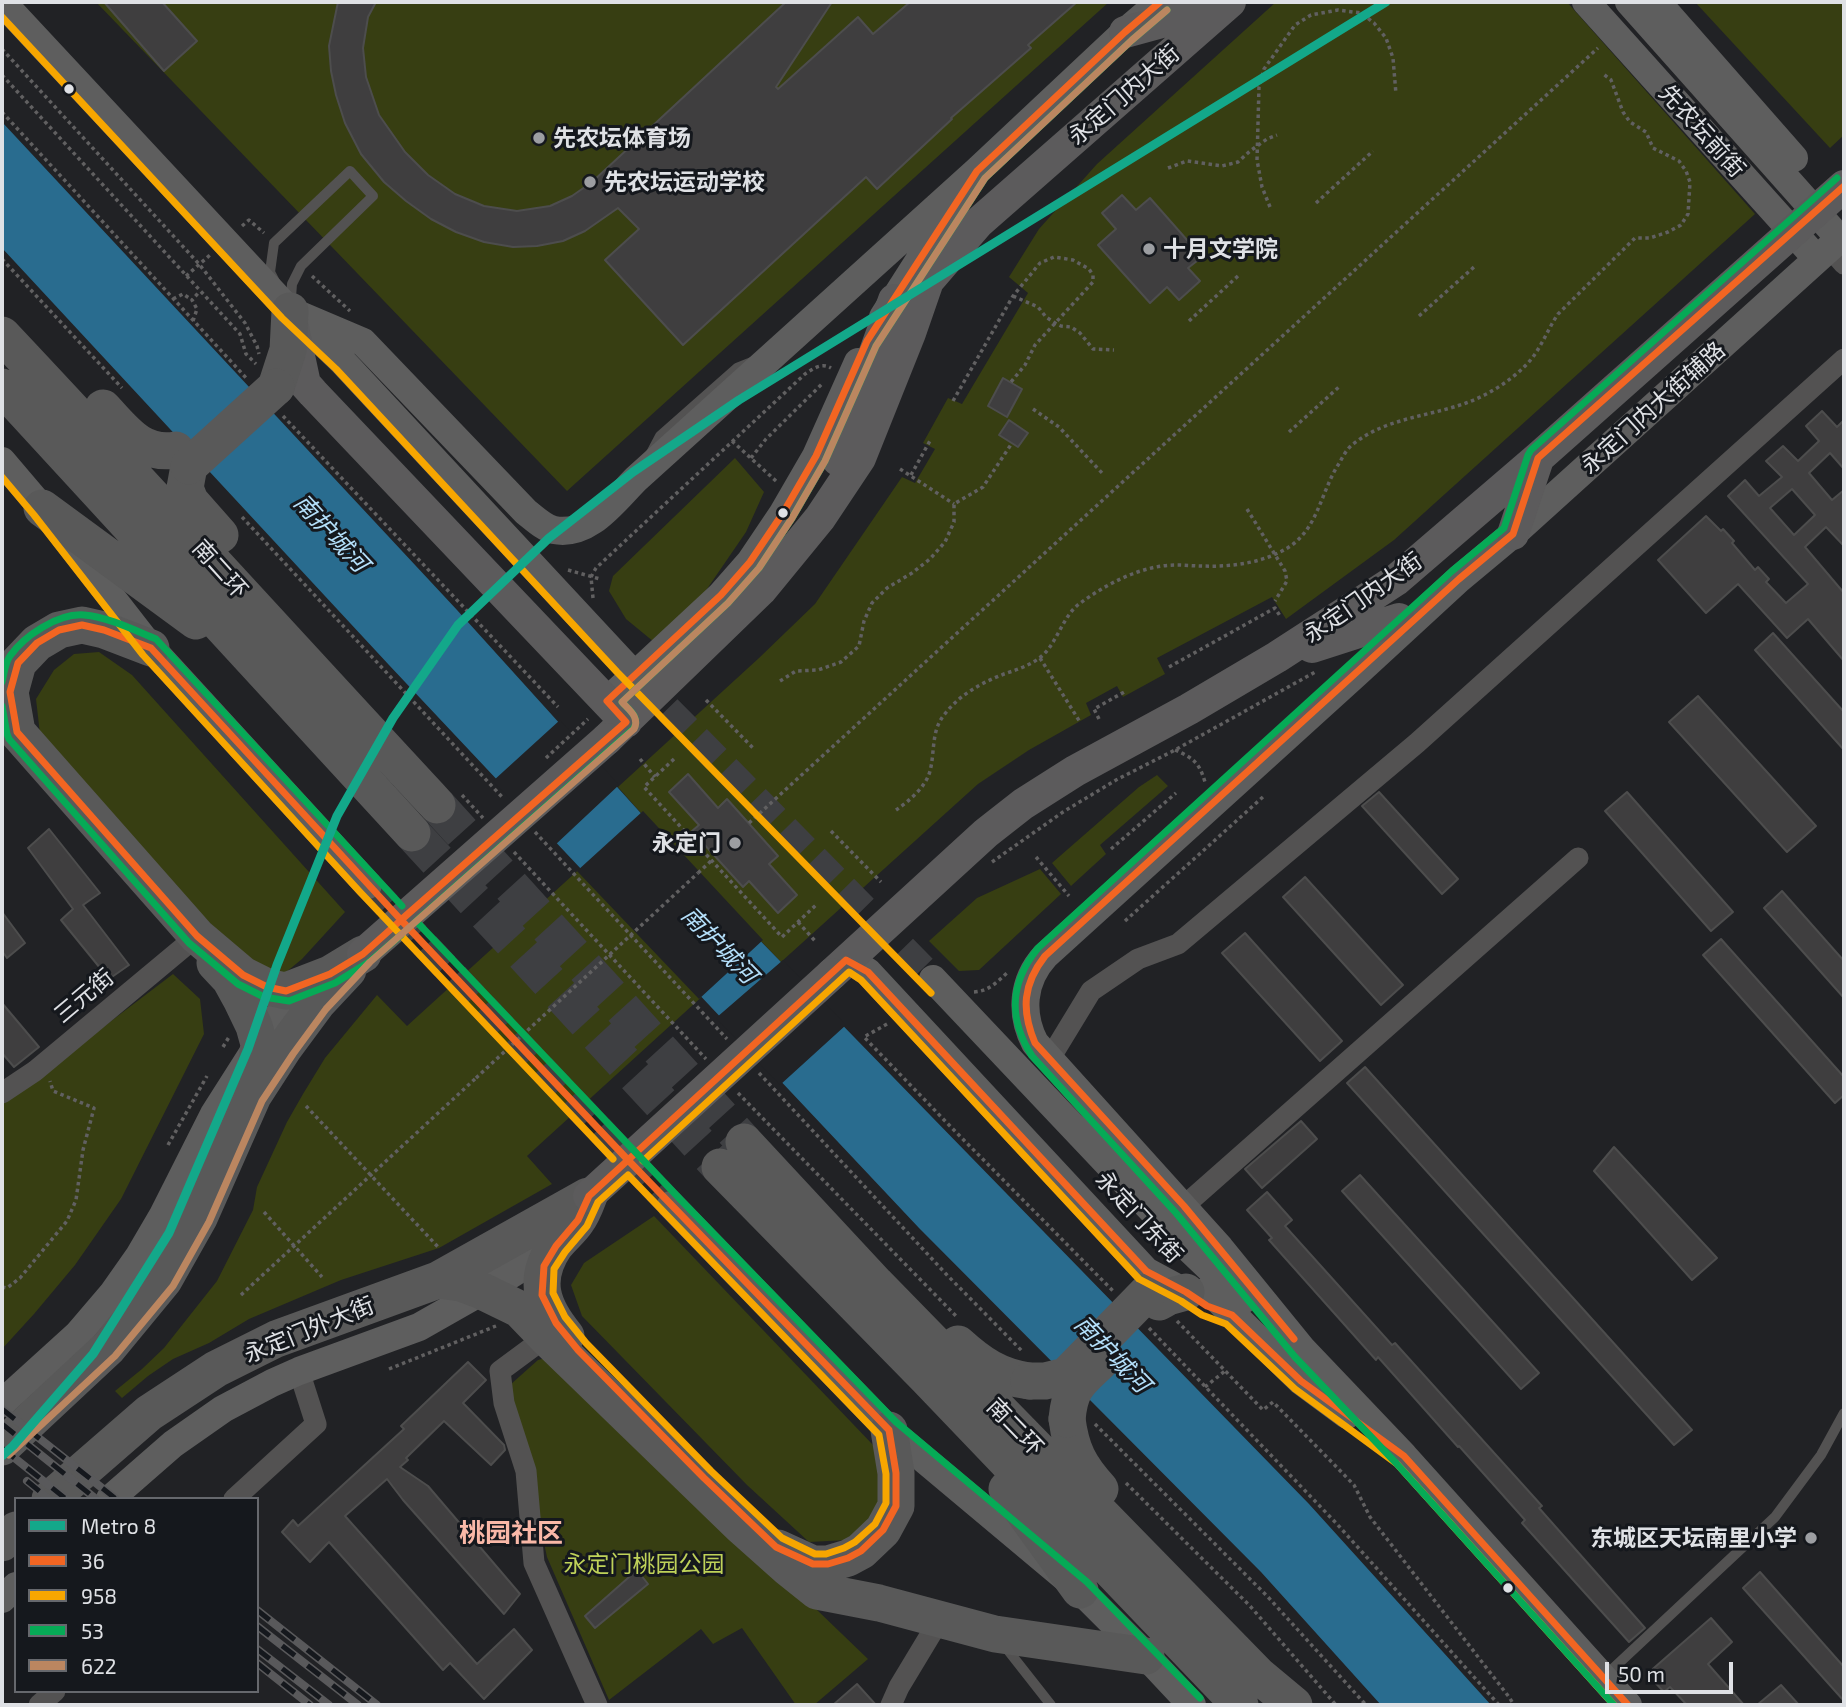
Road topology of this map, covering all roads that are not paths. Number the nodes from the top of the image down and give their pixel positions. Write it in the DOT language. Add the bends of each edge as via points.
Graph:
graph roads {
  1 [pos="2,2"];
  2 [pos="1160,2"];
  3 [pos="1586,2"];
  4 [pos="1610,2"];
  5 [pos="1629,2"];
  6 [pos="1657,2"];
  7 [pos="1229,3"];
  8 [pos="1125,32"];
  9 [pos="977,171"];
  10 [pos="1829,230"];
  11 [pos="894,300"];
  12 [pos="290,311"];
  13 [pos="9,342"];
  14 [pos="1844,359"];
  15 [pos="281,380"];
  16 [pos="2,387"];
  17 [pos="183,458"];
  18 [pos="1538,458"];
  19 [pos="2,461"];
  20 [pos="42,508"];
  21 [pos="820,518"];
  22 [pos="1513,534"];
  23 [pos="1459,579"];
  24 [pos="1399,619"];
  25 [pos="150,648"];
  26 [pos="295,652"];
  27 [pos="1278,657"];
  28 [pos="265,672"];
  29 [pos="617,700"];
  30 [pos="2,735"];
  31 [pos="446,795"];
  32 [pos="412,833"];
  33 [pos="1578,858"];
  34 [pos="368,885"];
  35 [pos="195,938"];
  36 [pos="363,954"];
  37 [pos="839,967"];
  38 [pos="303,984"];
  39 [pos="259,1044"];
  40 [pos="1049,1060"];
  41 [pos="2,1093"];
  42 [pos="253,1096"];
  43 [pos="589,1195"];
  44 [pos="671,1205"];
  45 [pos="1184,1206"];
  46 [pos="556,1246"];
  47 [pos="439,1264"];
  48 [pos="876,1284"];
  49 [pos="482,1291"];
  50 [pos="1151,1297"];
  51 [pos="1232,1315"];
  52 [pos="545,1337"];
  53 [pos="1303,1350"];
  54 [pos="299,1371"];
  55 [pos="927,1378"];
  56 [pos="2,1403"];
  57 [pos="1844,1413"];
  58 [pos="889,1430"];
  59 [pos="2,1447"];
  60 [pos="1404,1456"];
  61 [pos="52,1497"];
  62 [pos="112,1497"];
  63 [pos="235,1497"];
  64 [pos="1080,1590"];
  65 [pos="1193,1608"];
  66 [pos="940,1619"];
  67 [pos="995,1634"];
  68 [pos="1146,1656"];
  69 [pos="1603,1678"];
  70 [pos="53,1693"];
  71 [pos="39,1705"];
  72 [pos="597,1705"];
  73 [pos="891,1705"];
  74 [pos="1051,1705"];
  75 [pos="1192,1705"];
  76 [pos="1240,1705"];
  77 [pos="1294,1705"];
  78 [pos="1628,1705"];
  1 -- 12 [label="street"];
  2 -- 8 [label="street"];
  3 -- 10 [label="street, 先农坛前街"];
  4 -- 10 [label="street, 先农坛前街"];
  5 -- 10 [label="street, 先农坛前街"];
  6 -- 10 [label="street"];
  7 -- 8 [label="main road"];
  7 -- 21 [label="main road, 永定门内大街" via="978,223 928,281 860,458"];
  8 -- 9 [label="street"];
  9 -- 11 [label="street"];
  9 -- 12 [label="street" via="596,519 570,531 552,530 526,512 363,342"];
  10 -- 18 [label="main road, 永定门内大街"];
  10 -- 22 [label="street, 永定门内大街辅路"];
  11 -- 21 [label="main road"];
  11 -- 29 [label="street" via="836,381 816,456 750,562"];
  12 -- 12 [label="lane" via="270,272 274,243 350,171 373,196 300,266 292,284"];
  12 -- 15 [label="highway"];
  12 -- 29 [label="street" via="334,370"];
  13 -- 17 [label="highway" via="52,355 134,440"];
  13 -- 26 [label="highway, 南二环"];
  14 -- 40 [label="street" via="1417,743 1178,944 1138,959 1091,990"];
  15 -- 17 [label="highway, bridge"];
  15 -- 29 [label="main road"];
  16 -- 28 [label="highway, 南二环"];
  17 -- 26 [label="highway" via="190,501 275,603"];
  18 -- 22 [label="main road"];
  18 -- 27 [label="main road, 永定门内大街" via="1396,580"];
  19 -- 20 [label="street"];
  20 -- 25 [label="street"];
  20 -- 28 [label="highway"];
  21 -- 29 [label="main road, 永定门内大街" via="761,590"];
  22 -- 23 [label="street, 永定门内大街辅路"];
  23 -- 24 [label="street"];
  23 -- 40 [label="street" via="1039,963 1028,985 1025,1013 1031,1035"];
  24 -- 27 [label="main road"];
  25 -- 34 [label="street"];
  25 -- 35 [label="highway" via="104,629 82,625 59,630 37,643 19,663 10,692 17,732"];
  26 -- 31 [label="highway, 南二环"];
  27 -- 37 [label="main road, 永定门内大街" via="1023,804"];
  28 -- 32 [label="highway, 南二环"];
  29 -- 36 [label="main road, 永定门内大街, bridge"];
  30 -- 35 [label="highway"];
  33 -- 45 [label="street"];
  35 -- 38 [label="highway" via="264,986 286,991"];
  35 -- 39 [label="highway" via="230,979"];
  35 -- 41 [label="street, 三元街"];
  36 -- 38 [label="highway"];
  36 -- 42 [label="highway" via="318,1002"];
  37 -- 43 [label="main road, 永定门内大街, bridge"];
  37 -- 50 [label="street" via="868,972"];
  38 -- 39 [label="street"];
  39 -- 42 [label="highway"];
  39 -- 56 [label="street" via="214,1114 139,1256 113,1293 78,1334"];
  40 -- 45 [label="street"];
  42 -- 59 [label="highway" via="199,1218 164,1280 108,1348"];
  43 -- 46 [label="highway" via="578,1220"];
  43 -- 47 [label="highway, 永定门外大街"];
  44 -- 58 [label="street"];
  45 -- 53 [label="street"];
  46 -- 49 [label="street, 永定门外大街"];
  46 -- 58 [label="highway" via="544,1266 541,1296 556,1324 776,1547 813,1564 828,1564 861,1551 883,1530 896,1506"];
  47 -- 49 [label="highway" via="461,1283"];
  47 -- 61 [label="highway, 永定门外大街" via="216,1369 149,1413"];
  48 -- 50 [label="highway, bridge" via="928,1317 990,1369 1012,1379 1027,1367 1045,1381 1066,1376"];
  48 -- 55 [label="highway, 南二环" via="732,1154"];
  48 -- 65 [label="highway, 南二环"];
  49 -- 52 [label="highway" via="519,1309"];
  49 -- 54 [label="street, 永定门外大街" via="419,1326"];
  50 -- 51 [label="street"];
  50 -- 65 [label="highway, bridge" via="1076,1386 1069,1404 1080,1420 1069,1437 1081,1467 1143,1534"];
  51 -- 53 [label="street, 永定门东街" via="928,984 1180,1240"];
  51 -- 60 [label="street, 永定门东街" via="1301,1381"];
  52 -- 66 [label="highway" via="741,1526 817,1591"];
  52 -- 72 [label="street" via="500,1371 504,1403 526,1471 534,1563"];
  53 -- 60 [label="street, 永定门东街"];
  54 -- 62 [label="street, 永定门外大街" via="223,1409 173,1444"];
  54 -- 63 [label="street" via="316,1424"];
  55 -- 64 [label="highway"];
  55 -- 76 [label="highway, 南二环"];
  57 -- 69 [label="lane" via="1821,1455 1775,1517"];
  58 -- 64 [label="street"];
  60 -- 69 [label="street, 永定门东街"];
  64 -- 68 [label="street"];
  65 -- 77 [label="highway, 南二环"];
  66 -- 67 [label="highway"];
  66 -- 73 [label="street"];
  67 -- 68 [label="highway"];
  67 -- 74 [label="lane"];
  68 -- 75 [label="street"];
  69 -- 78 [label="street, 永定门东街"];
  70 -- 71 [label="street"];
}
